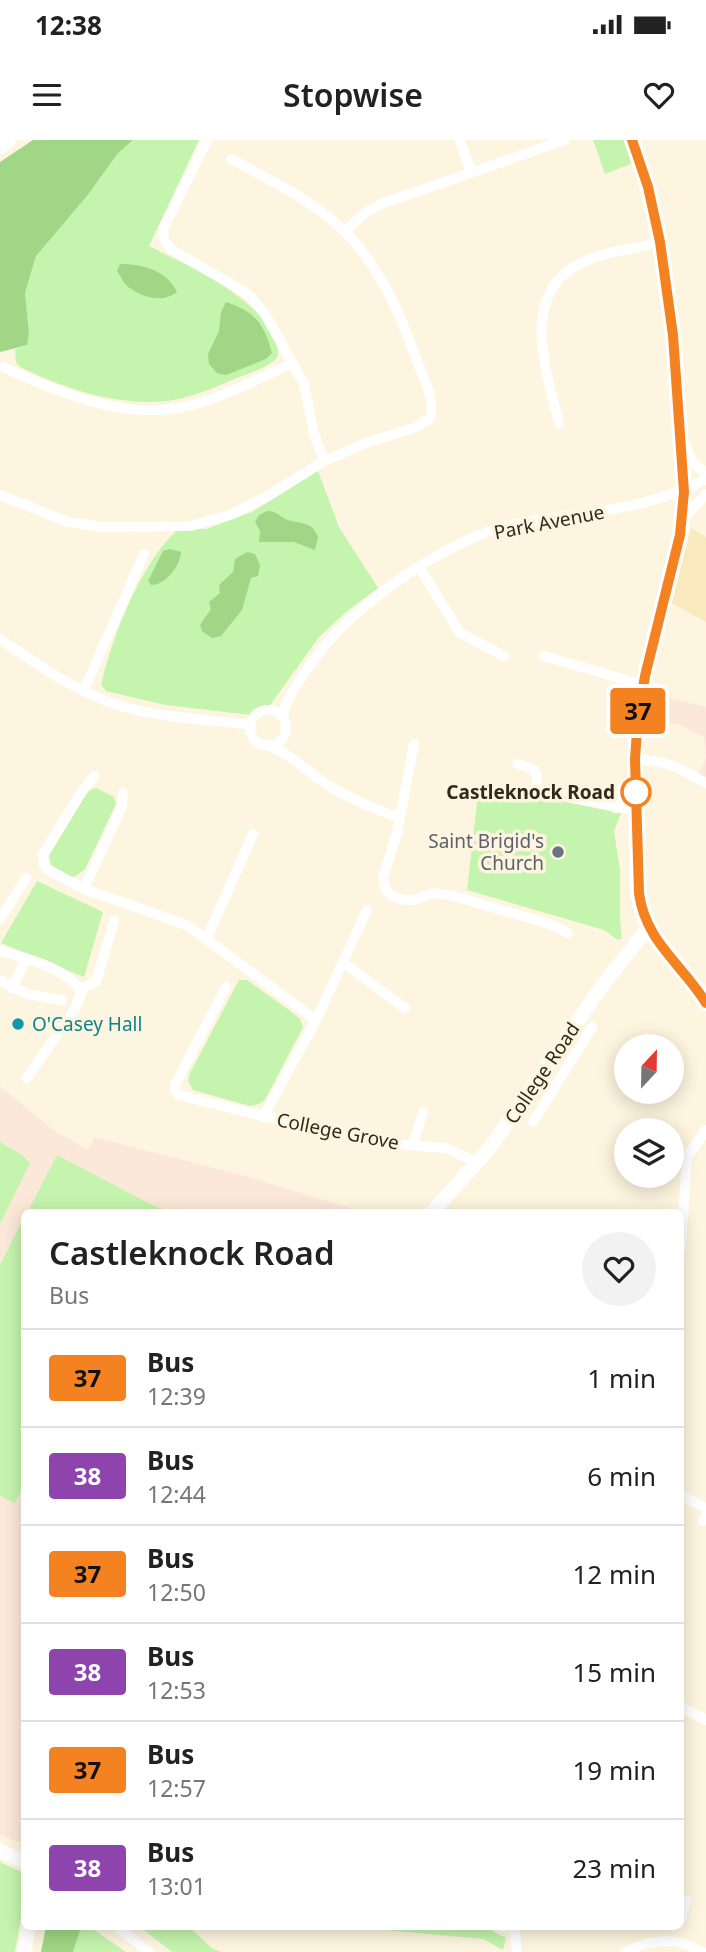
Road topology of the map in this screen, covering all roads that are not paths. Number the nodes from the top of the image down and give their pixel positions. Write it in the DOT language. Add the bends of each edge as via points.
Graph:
graph roads {
  1 [pos="5,140"];
  2 [pos="207,140"];
  3 [pos="460,140"];
  4 [pos="565,140"];
  5 [pos="632,140"];
  6 [pos="0,143"];
  7 [pos="231,159"];
  8 [pos="471,172"];
  9 [pos="345,231"];
  10 [pos="660,242"];
  11 [pos="293,363"];
  12 [pos="4,367"];
  13 [pos="678,417"];
  14 [pos="559,423"];
  15 [pos="324,461"];
  16 [pos="706,473"];
  17 [pos="706,479"];
  18 [pos="684,492"];
  19 [pos="706,494"];
  20 [pos="0,495"];
  21 [pos="681,522"];
  22 [pos="144,554"];
  23 [pos="419,567"];
  24 [pos="0,639"];
  25 [pos="504,656"];
  26 [pos="544,656"];
  27 [pos="643,685"];
  28 [pos="84,690"];
  29 [pos="283,718"];
  30 [pos="251,724"];
  31 [pos="414,744"];
  32 [pos="266,746"];
  33 [pos="635,759"];
  34 [pos="518,764"];
  35 [pos="94,776"];
  36 [pos="706,783"];
  37 [pos="618,789"];
  38 [pos="122,793"];
  39 [pos="616,808"];
  40 [pos="637,811"];
  41 [pos="400,818"];
  42 [pos="253,834"];
  43 [pos="84,889"];
  44 [pos="32,891"];
  45 [pos="368,910"];
  46 [pos="0,919"];
  47 [pos="114,921"];
  48 [pos="648,928"];
  49 [pos="568,933"];
  50 [pos="207,938"];
  51 [pos="0,951"];
  52 [pos="26,959"];
  53 [pos="344,963"];
  54 [pos="0,981"];
  55 [pos="226,987"];
  56 [pos="12,988"];
  57 [pos="79,989"];
  58 [pos="62,1000"];
  59 [pos="706,1002"];
  60 [pos="405,1008"];
  61 [pos="316,1020"];
  62 [pos="592,1027"];
  63 [pos="556,1053"];
  64 [pos="570,1061"];
  65 [pos="27,1078"];
  66 [pos="423,1112"];
  67 [pos="263,1117"];
  68 [pos="533,1122"];
  69 [pos="706,1130"];
  70 [pos="413,1145"];
  71 [pos="478,1163"];
  72 [pos="435,1209"];
  73 [pos="684,1209"];
  74 [pos="684,1497"];
  75 [pos="706,1508"];
  76 [pos="684,1709"];
  77 [pos="706,1720"];
  78 [pos="0,1850"];
  79 [pos="21,1860"];
  80 [pos="687,1900"];
  81 [pos="684,1910"];
  82 [pos="28,1930"];
  83 [pos="121,1930"];
  84 [pos="514,1930"];
  85 [pos="677,1930"];
  86 [pos="675,1940"];
  87 [pos="24,1952"];
  88 [pos="149,1952"];
  89 [pos="517,1952"];
  90 [pos="625,1952"];
  91 [pos="703,1952"];
  1 -- 6 [label="highway"];
  2 -- 11 [label="street" via="163,229 164,240 172,250 250,296 278,333"];
  3 -- 8 [label="street"];
  4 -- 8 [label="street"];
  5 -- 10 [label="main road"];
  7 -- 9 [label="street" via="286,188"];
  8 -- 9 [label="street" via="382,204"];
  9 -- 15 [label="street" via="395,303 432,411 424,424"];
  10 -- 13 [label="main road"];
  10 -- 14 [label="street" via="577,265 549,293 542,314 542,344"];
  11 -- 12 [label="street" via="181,408 151,411 108,407 70,396"];
  11 -- 15 [label="street" via="307,392"];
  13 -- 16 [label="street" via="692,462"];
  13 -- 18 [label="main road"];
  15 -- 20 [label="street" via="268,496 190,526 104,527 68,522"];
  17 -- 18 [label="street, Park Avenue"];
  18 -- 21 [label="main road"];
  18 -- 23 [label="street, Park Avenue" via="594,514 505,527"];
  19 -- 21 [label="street"];
  21 -- 27 [label="main road"];
  22 -- 28 [label="street"];
  23 -- 25 [label="street" via="460,633"];
  23 -- 29 [label="street, Park Avenue" via="352,618 324,646 286,702"];
  24 -- 28 [label="street"];
  26 -- 27 [label="street"];
  27 -- 33 [label="main road"];
  28 -- 30 [label="street" via="126,708"];
  29 -- 30 [label="street" via="268,710 257,714"];
  29 -- 32 [label="street" via="285,735"];
  30 -- 32 [label="street" via="252,736"];
  31 -- 41 [label="street"];
  32 -- 41 [label="street" via="278,748 349,797"];
  33 -- 36 [label="street" via="673,764"];
  33 -- 40 [label="main road"];
  34 -- 39 [label="street" via="533,769 536,789 543,793"];
  35 -- 43 [label="street" via="43,854 47,869"];
  37 -- 39 [label="street"];
  38 -- 43 [label="street" via="122,806"];
  39 -- 40 [label="street"];
  40 -- 48 [label="main road" via="639,893"];
  41 -- 49 [label="street" via="383,878 385,888 397,899 450,895"];
  42 -- 50 [label="street"];
  43 -- 50 [label="street" via="175,919"];
  44 -- 46 [label="street" via="24,881"];
  45 -- 53 [label="street, College Grove"];
  47 -- 57 [label="street" via="96,982"];
  48 -- 59 [label="main road"];
  48 -- 63 [label="street, College Road"];
  50 -- 61 [label="street"];
  51 -- 52 [label="street"];
  52 -- 56 [label="street"];
  52 -- 57 [label="street" via="72,978"];
  53 -- 60 [label="street"];
  53 -- 61 [label="street, College Grove"];
  54 -- 56 [label="street"];
  55 -- 67 [label="street, College Grove" via="174,1090 178,1095"];
  56 -- 58 [label="street"];
  57 -- 65 [label="street" via="81,997 75,1009"];
  61 -- 67 [label="street, College Grove"];
  62 -- 64 [label="street"];
  63 -- 64 [label="street"];
  63 -- 71 [label="street, College Road"];
  64 -- 68 [label="street"];
  66 -- 70 [label="street, College Grove"];
  67 -- 70 [label="street, College Grove"];
  69 -- 73 [label="street" via="687,1157"];
  70 -- 71 [label="street, College Grove" via="446,1147"];
  71 -- 72 [label="street, College Road"];
  74 -- 75 [label="street"];
  76 -- 77 [label="street"];
  78 -- 79 [label="street"];
  80 -- 81 [label="street"];
  82 -- 87 [label="street"];
  83 -- 88 [label="street"];
  84 -- 89 [label="street"];
  85 -- 86 [label="street"];
  86 -- 90 [label="street" via="656,1940"];
  86 -- 91 [label="street"];
}
